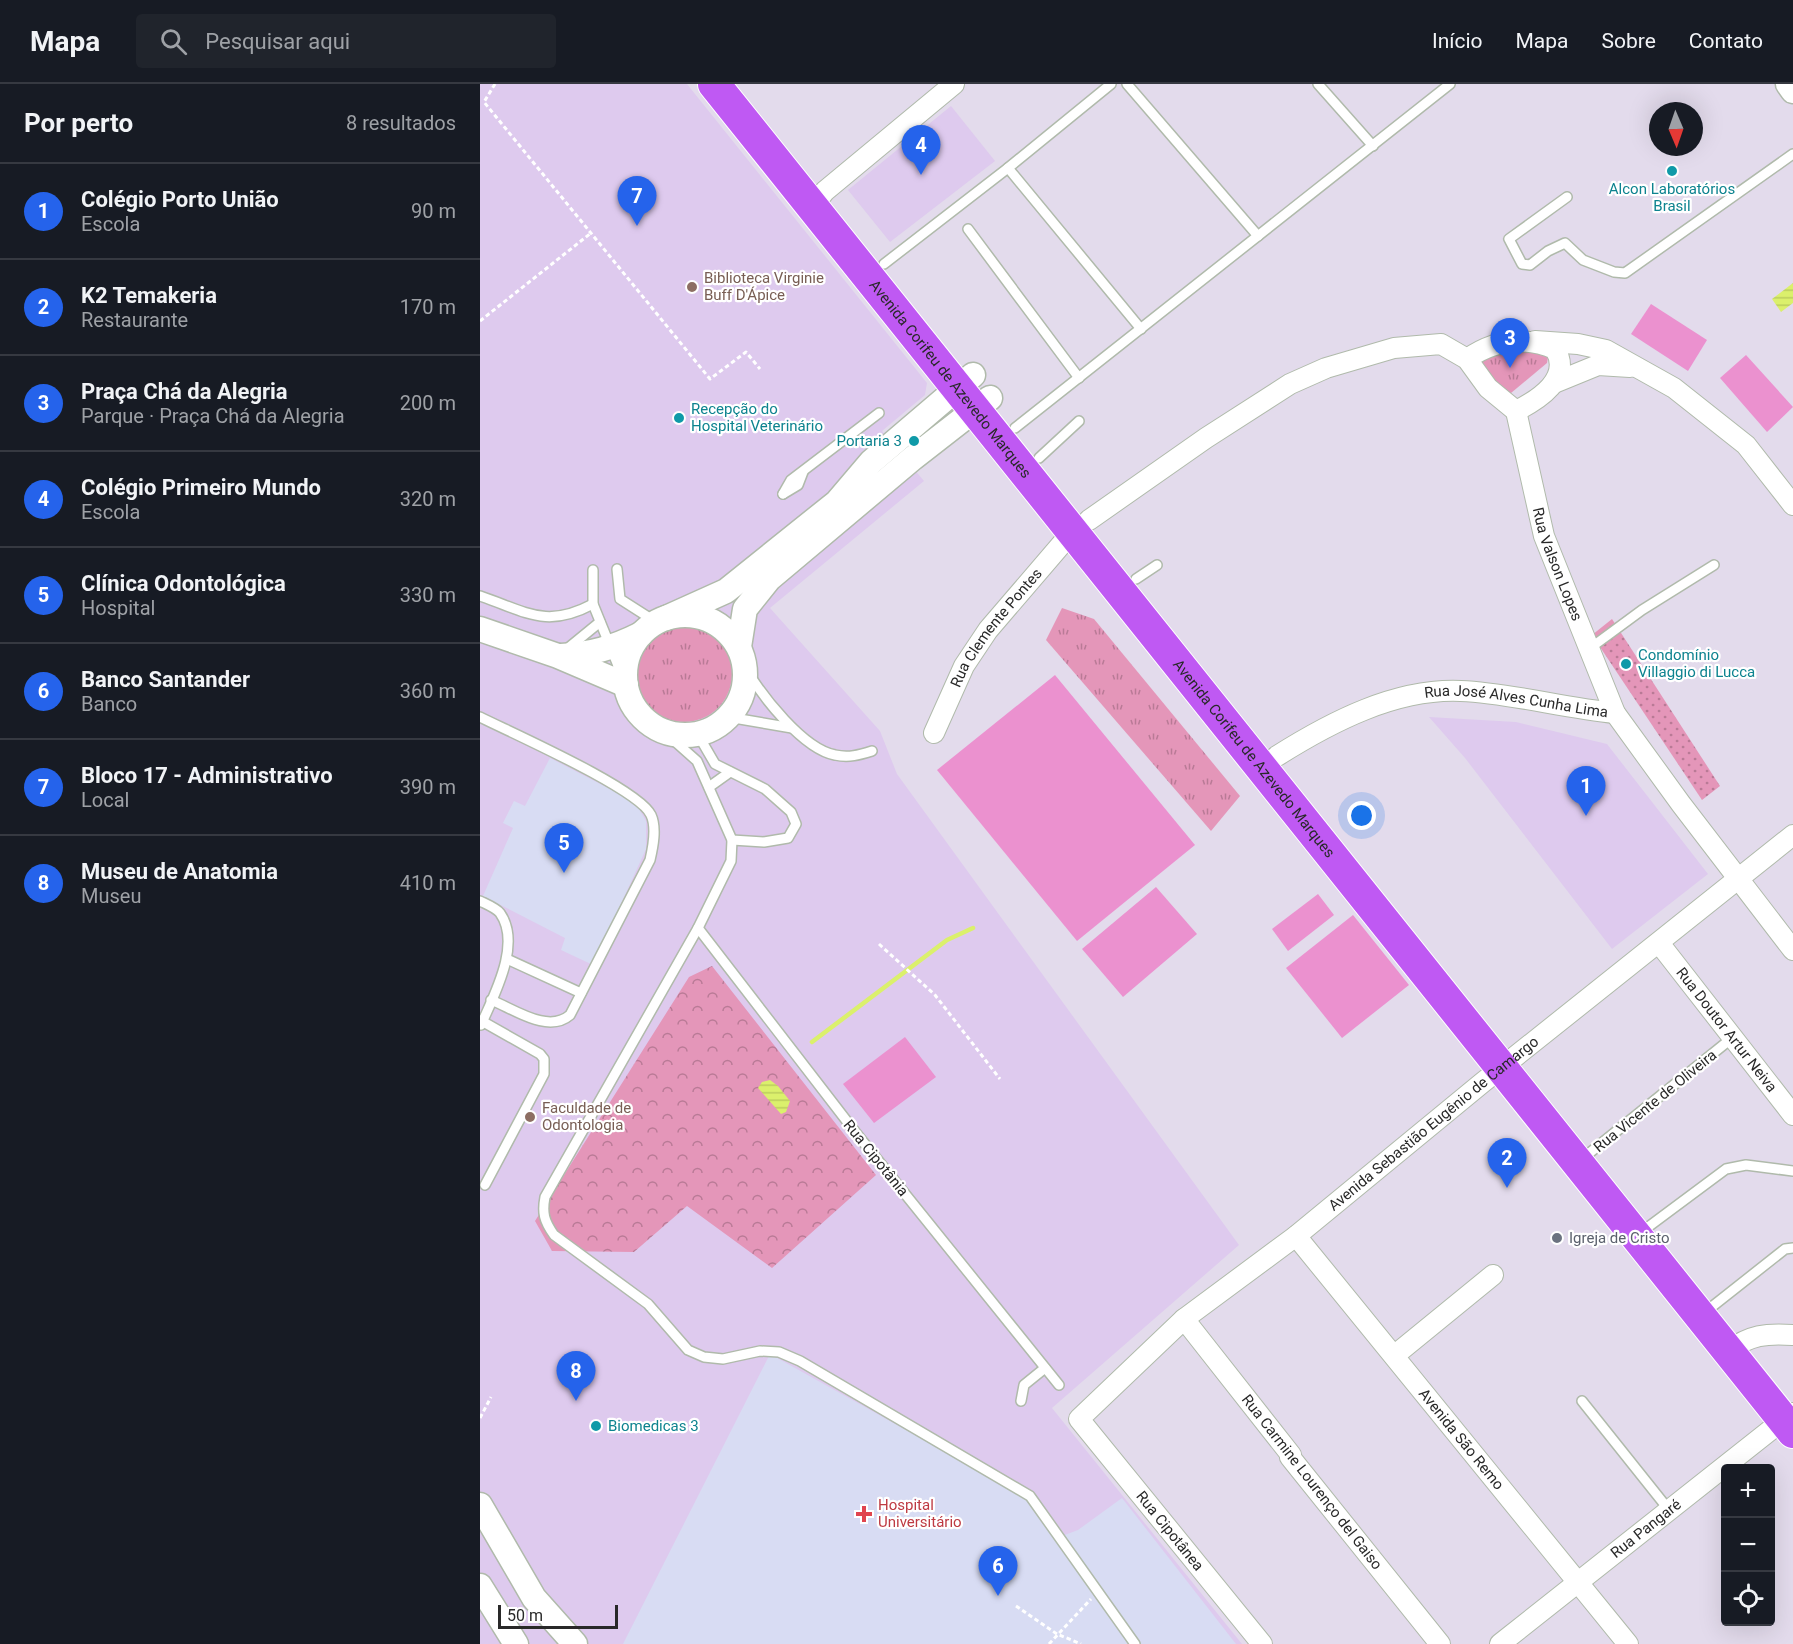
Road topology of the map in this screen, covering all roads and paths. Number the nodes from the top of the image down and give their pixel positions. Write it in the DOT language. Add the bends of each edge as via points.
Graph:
graph roads {
  1 [pos="495,84"];
  2 [pos="714,84"];
  3 [pos="740,84"];
  4 [pos="954,84"];
  5 [pos="1110,84"];
  6 [pos="1127,84"];
  7 [pos="1318,84"];
  8 [pos="1450,84"];
  9 [pos="1788,84"];
  10 [pos="1793,91"];
  11 [pos="1372,146"];
  12 [pos="1793,154"];
  13 [pos="1008,168"];
  14 [pos="1567,197"];
  15 [pos="819,199"];
  16 [pos="968,229"];
  17 [pos="591,233"];
  18 [pos="1258,236"];
  19 [pos="884,264"];
  20 [pos="480,321"];
  21 [pos="1141,329"];
  22 [pos="1535,341"];
  23 [pos="1467,359"];
  24 [pos="1639,368"];
  25 [pos="760,369"];
  26 [pos="1079,378"];
  27 [pos="1554,383"];
  28 [pos="974,393"];
  29 [pos="1516,411"];
  30 [pos="879,413"];
  31 [pos="1079,421"];
  32 [pos="1015,428"];
  33 [pos="1039,458"];
  34 [pos="803,472"];
  35 [pos="1793,505"];
  36 [pos="1080,526"];
  37 [pos="1714,565"];
  38 [pos="617,568"];
  39 [pos="593,570"];
  40 [pos="480,596"];
  41 [pos="593,604"];
  42 [pos="600,622"];
  43 [pos="654,625"];
  44 [pos="480,629"];
  45 [pos="610,649"];
  46 [pos="1589,649"];
  47 [pos="558,656"];
  48 [pos="742,658"];
  49 [pos="1189,678"];
  50 [pos="626,686"];
  51 [pos="1615,714"];
  52 [pos="480,717"];
  53 [pos="728,717"];
  54 [pos="792,728"];
  55 [pos="661,729"];
  56 [pos="697,733"];
  57 [pos="934,733"];
  58 [pos="872,751"];
  59 [pos="1277,756"];
  60 [pos="730,772"];
  61 [pos="709,787"];
  62 [pos="1793,835"];
  63 [pos="732,840"];
  64 [pos="1738,880"];
  65 [pos="480,901"];
  66 [pos="698,928"];
  67 [pos="1659,943"];
  68 [pos="879,944"];
  69 [pos="1793,950"];
  70 [pos="507,959"];
  71 [pos="581,993"];
  72 [pos="491,1000"];
  73 [pos="481,1023"];
  74 [pos="1732,1038"];
  75 [pos="1509,1061"];
  76 [pos="1000,1079"];
  77 [pos="1793,1115"];
  78 [pos="1585,1156"];
  79 [pos="1793,1171"];
  80 [pos="483,1183"];
  81 [pos="495,1191"];
  82 [pos="1644,1230"];
  83 [pos="1296,1236"];
  84 [pos="1793,1248"];
  85 [pos="1493,1275"];
  86 [pos="1708,1310"];
  87 [pos="1184,1319"];
  88 [pos="1793,1335"];
  89 [pos="1736,1345"];
  90 [pos="1395,1355"];
  91 [pos="1045,1368"];
  92 [pos="1059,1385"];
  93 [pos="491,1397"];
  94 [pos="1021,1401"];
  95 [pos="1582,1401"];
  96 [pos="1791,1416"];
  97 [pos="480,1418"];
  98 [pos="1079,1419"];
  99 [pos="480,1505"];
  100 [pos="1670,1510"];
  101 [pos="1579,1581"];
  102 [pos="480,1586"];
  103 [pos="1016,1606"];
  104 [pos="1085,1606"];
  105 [pos="1057,1634"];
  106 [pos="516,1644"];
  107 [pos="575,1644"];
  108 [pos="1049,1644"];
  109 [pos="1081,1644"];
  110 [pos="1135,1644"];
  111 [pos="1262,1644"];
  112 [pos="1440,1644"];
  113 [pos="1500,1644"];
  114 [pos="1628,1644"];
  1 -- 17 [label="path" via="484,102"];
  2 -- 15 [label="main road, Avenida Corifeu de Azevedo Marques"];
  3 -- 15 [label="main road, Avenida Corifeu de Azevedo Marques"];
  4 -- 15 [label="street"];
  5 -- 13 [label="lane"];
  6 -- 18 [label="lane"];
  7 -- 11 [label="lane"];
  8 -- 11 [label="lane"];
  9 -- 10 [label="street"];
  11 -- 18 [label="lane"];
  12 -- 14 [label="lane" via="1625,273 1583,260 1565,243 1530,266 1522,264 1509,239"];
  13 -- 19 [label="lane"];
  13 -- 21 [label="lane"];
  15 -- 19 [label="main road, Avenida Corifeu de Azevedo Marques"];
  15 -- 28 [label="main road, Avenida Corifeu de Azevedo Marques"];
  16 -- 26 [label="lane"];
  17 -- 20 [label="path"];
  17 -- 25 [label="path" via="710,379 746,352"];
  18 -- 21 [label="lane"];
  19 -- 28 [label="main road, Avenida Corifeu de Azevedo Marques"];
  21 -- 26 [label="lane"];
  22 -- 23 [label="street" via="1482,348"];
  22 -- 24 [label="street" via="1606,350"];
  22 -- 27 [label="street" via="1555,349 1558,355 1560,371"];
  23 -- 29 [label="street" via="1488,388"];
  23 -- 36 [label="street, Rua Clemente Pontes" via="1441,344 1427,343 1394,348 1326,368 1290,384"];
  24 -- 27 [label="street" via="1598,365"];
  24 -- 35 [label="street" via="1682,393 1746,445"];
  26 -- 32 [label="lane"];
  27 -- 29 [label="street"];
  28 -- 32 [label="main road, Avenida Corifeu de Azevedo Marques"];
  28 -- 36 [label="main road, Avenida Corifeu de Azevedo Marques"];
  28 -- 43 [label="street" via="871,462 837,501 734,585"];
  28 -- 48 [label="street" via="913,458 769,579 745,609"];
  29 -- 46 [label="street, Rua Valson Lopes" via="1544,536"];
  30 -- 34 [label="lane"];
  31 -- 33 [label="lane"];
  32 -- 33 [label="main road, Avenida Corifeu de Azevedo Marques"];
  33 -- 36 [label="main road, Avenida Corifeu de Azevedo Marques"];
  36 -- 49 [label="main road, Avenida Corifeu de Azevedo Marques"];
  36 -- 57 [label="street, Rua Clemente Pontes" via="982,639 964,666"];
  36 -- 59 [label="main road, Avenida Corifeu de Azevedo Marques" via="1146,572"];
  37 -- 46 [label="lane"];
  38 -- 43 [label="lane" via="620,599"];
  39 -- 41 [label="lane"];
  40 -- 41 [label="lane" via="553,618"];
  41 -- 42 [label="lane"];
  42 -- 45 [label="lane"];
  42 -- 47 [label="lane"];
  43 -- 45 [label="street"];
  43 -- 48 [label="street" via="687,615 708,619 726,630"];
  43 -- 50 [label="street" via="631,650"];
  44 -- 47 [label="street"];
  45 -- 47 [label="street"];
  45 -- 50 [label="lane"];
  46 -- 51 [label="street, Rua Valson Lopes"];
  47 -- 50 [label="street"];
  48 -- 53 [label="street" via="742,695"];
  48 -- 54 [label="lane"];
  49 -- 59 [label="main road" via="1202,681 1267,757"];
  49 -- 75 [label="main road, Avenida Corifeu de Azevedo Marques"];
  50 -- 55 [label="street" via="640,714"];
  51 -- 59 [label="street, Rua José Alves Cunha Lima" via="1460,691 1422,693 1346,718"];
  51 -- 64 [label="street, Rua José Alves Cunha Lima"];
  52 -- 71 [label="lane" via="628,792 651,815 654,841 650,860"];
  53 -- 54 [label="lane"];
  53 -- 56 [label="street" via="714,728"];
  54 -- 58 [label="lane" via="833,755 854,757"];
  55 -- 56 [label="street"];
  55 -- 61 [label="lane" via="697,761"];
  56 -- 60 [label="lane" via="715,764"];
  59 -- 75 [label="main road, Avenida Corifeu de Azevedo Marques"];
  60 -- 61 [label="lane"];
  60 -- 63 [label="lane" via="765,789 791,812 795,824 788,838 779,841"];
  61 -- 63 [label="lane"];
  62 -- 64 [label="street, Avenida Sebastião Eugênio de Camargo"];
  63 -- 66 [label="lane" via="731,861"];
  64 -- 67 [label="street, Avenida Sebastião Eugênio de Camargo"];
  64 -- 69 [label="street, Rua José Alves Cunha Lima"];
  65 -- 70 [label="lane" via="499,911 504,922"];
  66 -- 91 [label="lane, Rua Cipotânia"];
  66 -- 110 [label="lane" via="545,1197 542,1214 554,1235 648,1304 688,1350 723,1359 760,1351 779,1352 1030,1496"];
  67 -- 74 [label="street, Rua Doutor Artur Neiva"];
  67 -- 75 [label="street, Avenida Sebastião Eugênio de Camargo"];
  68 -- 76 [label="path" via="935,995"];
  70 -- 71 [label="lane"];
  70 -- 72 [label="lane"];
  71 -- 72 [label="lane" via="570,1015 555,1024"];
  72 -- 73 [label="lane"];
  73 -- 80 [label="lane" via="540,1053 545,1066"];
  74 -- 77 [label="street, Rua Doutor Artur Neiva"];
  74 -- 78 [label="lane, Rua Vicente de Oliveira"];
  75 -- 78 [label="main road, Avenida Corifeu de Azevedo Marques"];
  75 -- 83 [label="street, Avenida Sebastião Eugênio de Camargo"];
  78 -- 82 [label="main road, Avenida Corifeu de Azevedo Marques"];
  79 -- 82 [label="lane" via="1746,1165 1726,1169"];
  80 -- 81 [label="lane"];
  82 -- 86 [label="main road, Avenida Corifeu de Azevedo Marques"];
  83 -- 87 [label="street, Avenida Sebastião Eugênio de Camargo"];
  83 -- 90 [label="street, Avenida São Remo"];
  84 -- 86 [label="lane" via="1785,1249"];
  85 -- 90 [label="street"];
  86 -- 89 [label="main road, Avenida Corifeu de Azevedo Marques"];
  87 -- 98 [label="street, Avenida Sebastião Eugênio de Camargo"];
  87 -- 112 [label="street, Rua Carmine Lourenço del Gaiso"];
  88 -- 89 [label="street" via="1766,1333"];
  89 -- 96 [label="main road, Avenida Corifeu de Azevedo Marques"];
  90 -- 101 [label="street, Avenida São Remo" via="1465,1446"];
  91 -- 92 [label="lane, Rua Cipotânia"];
  91 -- 94 [label="lane" via="1024,1385"];
  93 -- 97 [label="path"];
  95 -- 100 [label="lane"];
  96 -- 100 [label="street, Rua Pangaré"];
  98 -- 111 [label="street, Rua Cipotânea"];
  99 -- 107 [label="street" via="534,1598"];
  100 -- 101 [label="street, Rua Pangaré"];
  101 -- 113 [label="street, Rua Pangaré"];
  101 -- 114 [label="street, Avenida São Remo"];
  102 -- 106 [label="street"];
  103 -- 105 [label="path"];
  104 -- 105 [label="path"];
  105 -- 108 [label="path"];
  105 -- 109 [label="path"];
}
